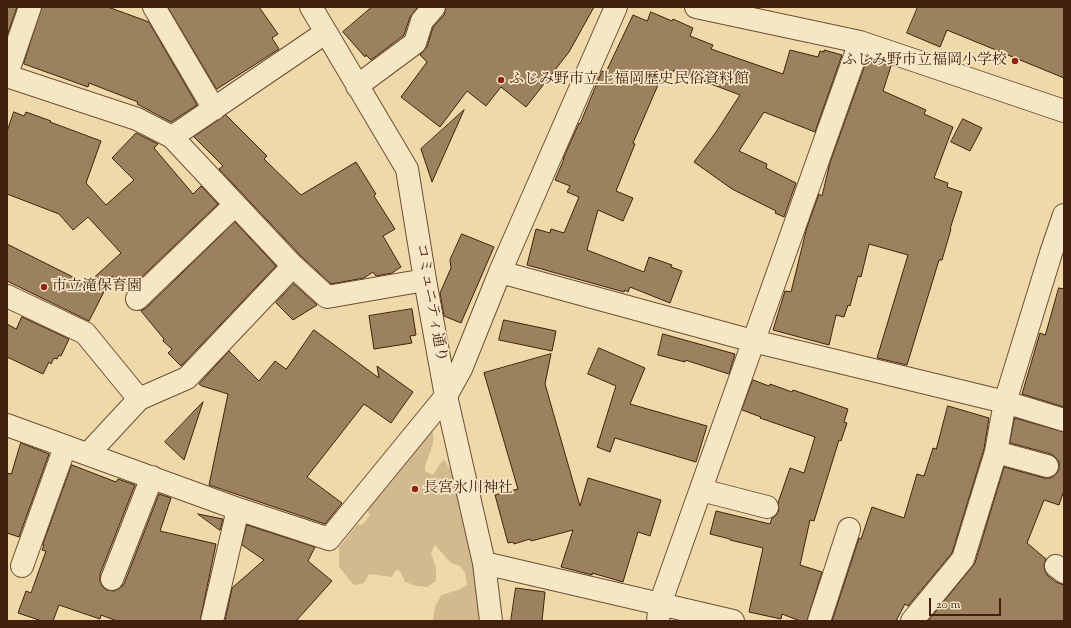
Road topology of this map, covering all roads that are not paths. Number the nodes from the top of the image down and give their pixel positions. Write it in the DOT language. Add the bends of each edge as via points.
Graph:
graph roads {
  1 [pos="30,7"];
  2 [pos="154,7"];
  3 [pos="311,7"];
  4 [pos="434,7"];
  5 [pos="616,7"];
  6 [pos="696,7"];
  7 [pos="325,32"];
  8 [pos="860,42"];
  9 [pos="7,75"];
  10 [pos="357,86"];
  11 [pos="214,109"];
  12 [pos="1064,111"];
  13 [pos="172,137"];
  14 [pos="235,205"];
  15 [pos="1064,215"];
  16 [pos="293,266"];
  17 [pos="500,272"];
  18 [pos="425,280"];
  19 [pos="7,296"];
  20 [pos="137,299"];
  21 [pos="753,342"];
  22 [pos="446,396"];
  23 [pos="139,399"];
  24 [pos="1005,402"];
  25 [pos="1064,420"];
  26 [pos="7,425"];
  27 [pos="65,446"];
  28 [pos="996,452"];
  29 [pos="88,454"];
  30 [pos="1047,466"];
  31 [pos="152,477"];
  32 [pos="700,490"];
  33 [pos="767,507"];
  34 [pos="238,509"];
  35 [pos="850,529"];
  36 [pos="484,563"];
  37 [pos="22,566"];
  38 [pos="112,579"];
  39 [pos="659,613"];
  40 [pos="212,621"];
  41 [pos="491,621"];
  42 [pos="733,621"];
  43 [pos="819,621"];
  44 [pos="912,621"];
  1 -- 9 [label="street"];
  2 -- 11 [label="street"];
  3 -- 7 [label="street, コミュニティ通り"];
  4 -- 10 [label="street" via="422,21 415,43"];
  5 -- 17 [label="street"];
  6 -- 8 [label="street"];
  7 -- 10 [label="street, コミュニティ通り"];
  7 -- 11 [label="street"];
  8 -- 12 [label="street"];
  8 -- 21 [label="street"];
  9 -- 13 [label="street" via="136,119"];
  10 -- 18 [label="street, コミュニティ通り" via="407,169"];
  11 -- 13 [label="street"];
  13 -- 14 [label="street"];
  14 -- 16 [label="street"];
  14 -- 20 [label="street"];
  15 -- 24 [label="street"];
  16 -- 18 [label="street" via="327,297"];
  16 -- 23 [label="street" via="187,378"];
  17 -- 21 [label="street"];
  17 -- 22 [label="street" via="461,369"];
  18 -- 22 [label="street, コミュニティ通り"];
  19 -- 23 [label="street" via="85,333"];
  21 -- 24 [label="street"];
  21 -- 32 [label="street"];
  22 -- 34 [label="street" via="329,539"];
  22 -- 36 [label="street, コミュニティ通り"];
  23 -- 29 [label="street"];
  24 -- 25 [label="street"];
  24 -- 28 [label="street"];
  26 -- 27 [label="street"];
  27 -- 29 [label="street"];
  27 -- 37 [label="street"];
  28 -- 30 [label="street"];
  28 -- 44 [label="street" via="963,559"];
  29 -- 31 [label="street"];
  31 -- 34 [label="street"];
  31 -- 38 [label="street"];
  32 -- 33 [label="street"];
  32 -- 39 [label="street"];
  34 -- 40 [label="street"];
  35 -- 43 [label="street"];
  36 -- 39 [label="street"];
  36 -- 41 [label="street, コミュニティ通り"];
  39 -- 42 [label="street"];
}
